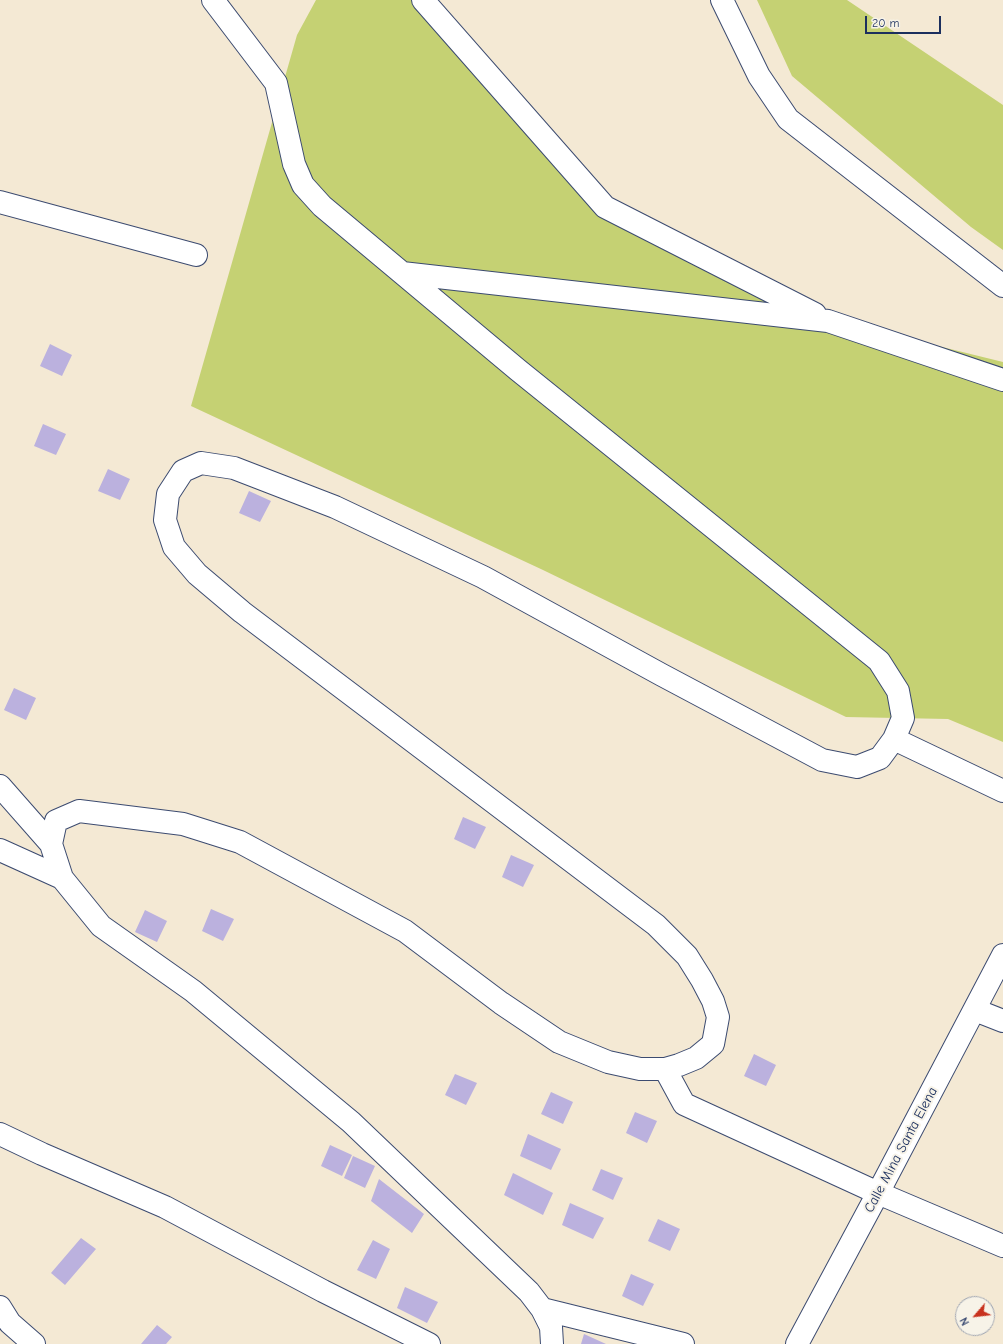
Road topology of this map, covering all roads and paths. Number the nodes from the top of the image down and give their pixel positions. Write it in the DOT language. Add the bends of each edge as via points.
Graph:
graph roads {
  1 [pos="213,0"];
  2 [pos="424,0"];
  3 [pos="722,0"];
  4 [pos="0,202"];
  5 [pos="196,256"];
  6 [pos="402,273"];
  7 [pos="1003,286"];
  8 [pos="828,320"];
  9 [pos="1003,380"];
  10 [pos="894,739"];
  11 [pos="0,786"];
  12 [pos="1003,791"];
  13 [pos="51,844"];
  14 [pos="0,850"];
  15 [pos="62,878"];
  16 [pos="1003,955"];
  17 [pos="975,1010"];
  18 [pos="1003,1021"];
  19 [pos="665,1069"];
  20 [pos="0,1134"];
  21 [pos="878,1193"];
  22 [pos="1003,1246"];
  23 [pos="0,1307"];
  24 [pos="542,1309"];
  25 [pos="34,1344"];
  26 [pos="429,1344"];
  27 [pos="552,1344"];
  28 [pos="683,1344"];
  29 [pos="796,1344"];
  1 -- 6 [label="street" via="276,83 294,164 303,185 322,206"];
  2 -- 8 [label="street" via="605,207"];
  3 -- 7 [label="street" via="759,76 788,119"];
  4 -- 5 [label="street"];
  6 -- 8 [label="street"];
  6 -- 10 [label="street" via="518,370 880,661 898,691 903,718"];
  8 -- 9 [label="street"];
  10 -- 12 [label="street"];
  10 -- 19 [label="street" via="880,758 857,767 822,760 483,577 335,507 234,468 201,463 183,471 168,494 165,520 174,547 197,574 242,612 656,924 687,956 713,1001 718,1017 713,1044 696,1058"];
  11 -- 13 [label="street"];
  13 -- 15 [label="street"];
  13 -- 19 [label="street" via="56,821 79,811 183,824 240,842 405,931 501,1003 559,1042 608,1062 640,1069"];
  14 -- 15 [label="street"];
  15 -- 24 [label="street" via="100,926 193,991 351,1122 529,1292"];
  16 -- 17 [label="street, Calle Mina Santa Elena"];
  17 -- 18 [label="street"];
  17 -- 21 [label="street, Calle Mina Santa Elena"];
  19 -- 21 [label="street" via="684,1104"];
  20 -- 26 [label="street" via="165,1207"];
  21 -- 22 [label="street"];
  21 -- 29 [label="street, Calle Mina Santa Elena"];
  23 -- 25 [label="street" via="10,1323"];
  24 -- 27 [label="street" via="551,1327"];
  24 -- 28 [label="street"];
}
